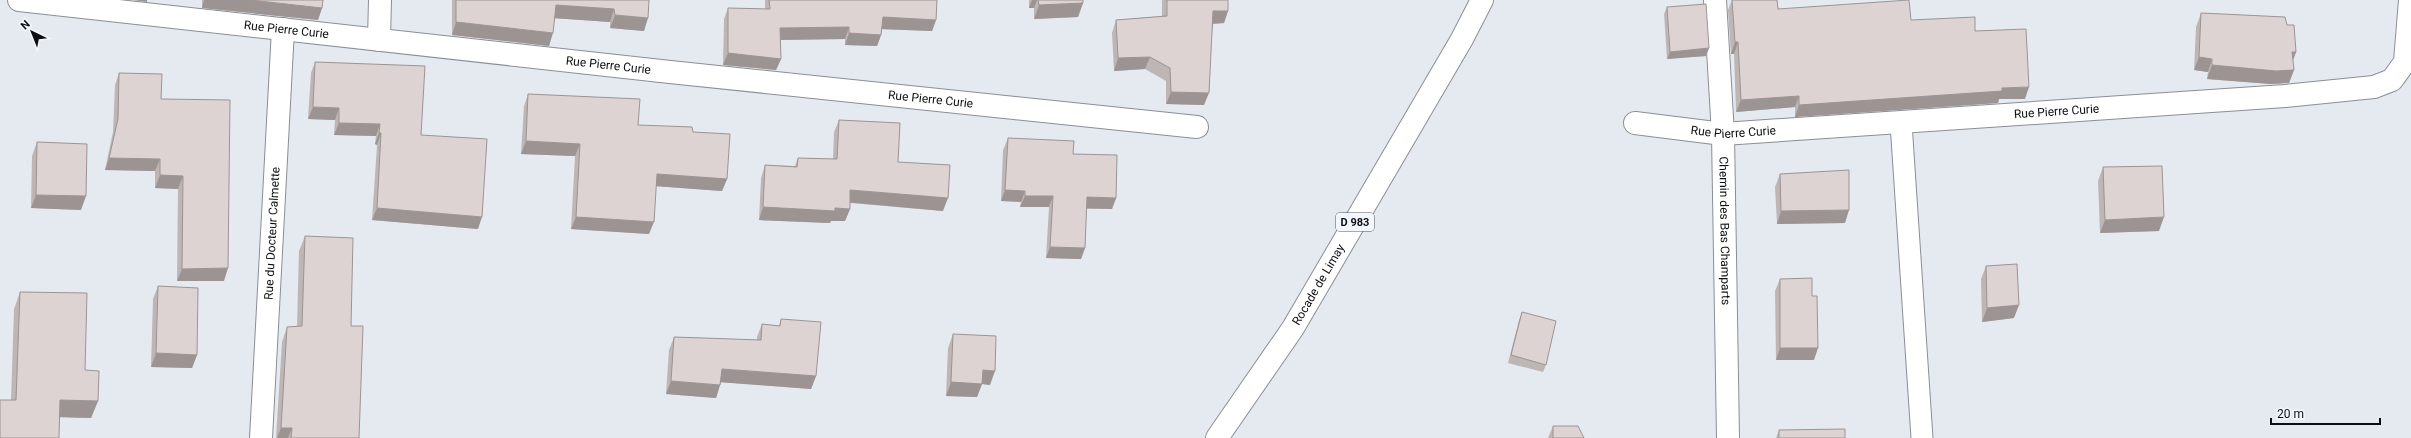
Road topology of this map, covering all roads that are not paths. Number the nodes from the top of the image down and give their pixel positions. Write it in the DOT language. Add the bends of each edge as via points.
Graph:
graph roads {
  1 [pos="19,0"];
  2 [pos="380,0"];
  3 [pos="1482,0"];
  4 [pos="1715,0"];
  5 [pos="2410,0"];
  6 [pos="283,29"];
  7 [pos="379,40"];
  8 [pos="1636,123"];
  9 [pos="1901,123"];
  10 [pos="1197,127"];
  11 [pos="1723,134"];
  12 [pos="261,438"];
  13 [pos="1217,438"];
  14 [pos="1728,438"];
  15 [pos="1922,438"];
  1 -- 6 [label="street, Rue Pierre Curie"];
  2 -- 7 [label="street"];
  3 -- 13 [label="street, Rocade de Limay / D 983" via="1462,39 1294,328"];
  4 -- 11 [label="street, Chemin des Bas Champarts"];
  5 -- 9 [label="street, Rue Pierre Curie" via="2405,62 2392,80 2374,88"];
  6 -- 7 [label="street, Rue Pierre Curie"];
  6 -- 12 [label="street, Rue du Docteur Calmette"];
  7 -- 10 [label="street, Rue Pierre Curie"];
  8 -- 11 [label="street, Rue Pierre Curie"];
  9 -- 11 [label="street, Rue Pierre Curie"];
  9 -- 15 [label="lane"];
  11 -- 14 [label="street, Chemin des Bas Champarts"];
}
